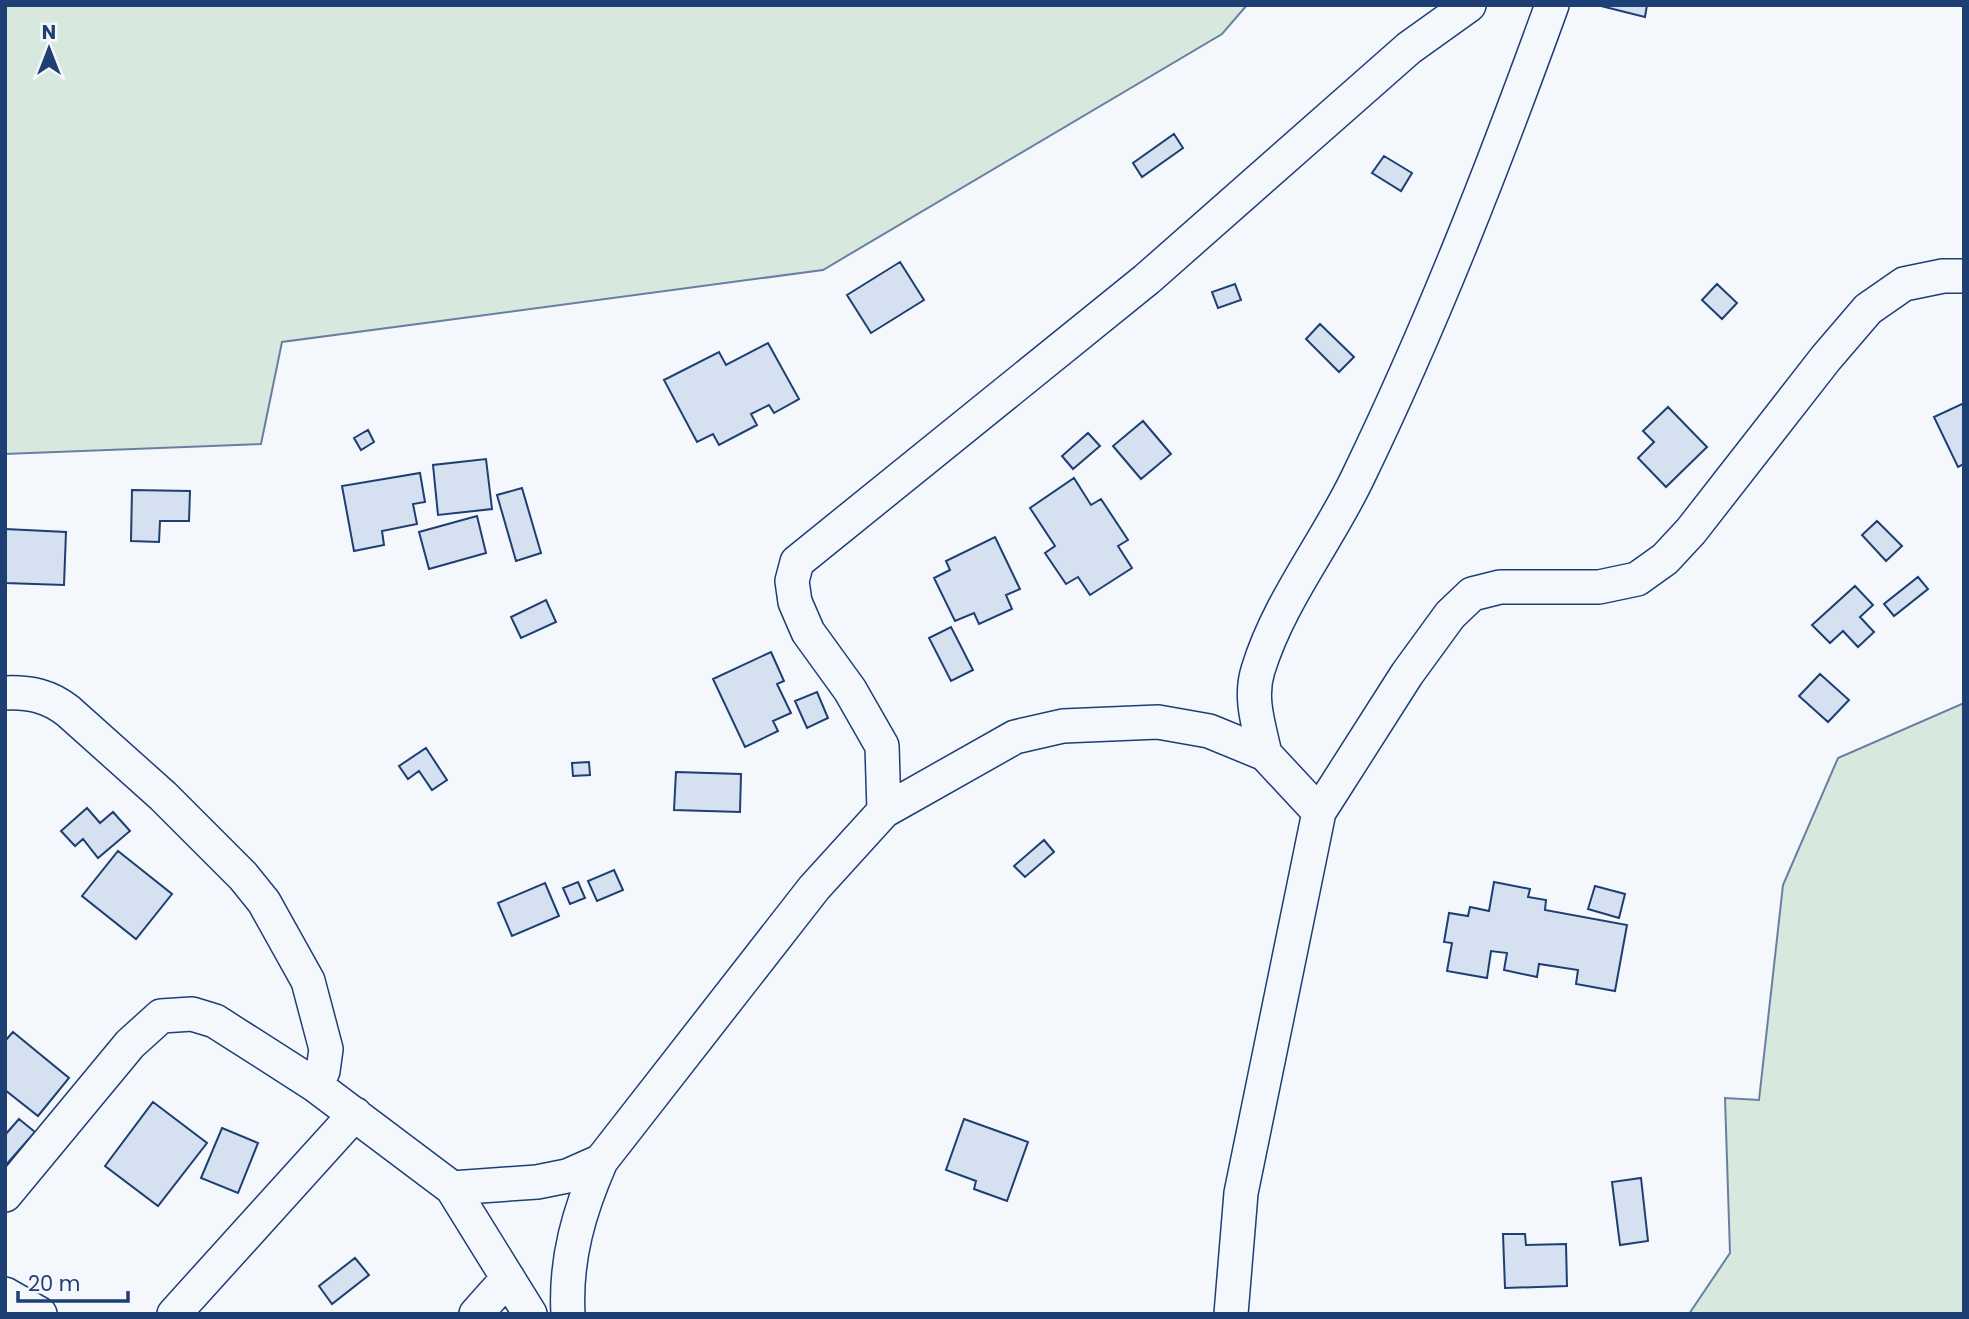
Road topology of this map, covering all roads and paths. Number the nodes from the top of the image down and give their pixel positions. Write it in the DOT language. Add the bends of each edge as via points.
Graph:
graph roads {
  1 [pos="1469,5"];
  2 [pos="1552,5"];
  3 [pos="1964,276"];
  4 [pos="5,693"];
  5 [pos="1265,754"];
  6 [pos="884,811"];
  7 [pos="1319,812"];
  8 [pos="315,1085"];
  9 [pos="355,1114"];
  10 [pos="601,1161"];
  11 [pos="452,1188"];
  12 [pos="5,1195"];
  13 [pos="508,1278"];
  14 [pos="5,1294"];
  15 [pos="40,1314"];
  16 [pos="174,1314"];
  17 [pos="476,1314"];
  18 [pos="530,1314"];
  19 [pos="568,1314"];
  20 [pos="1231,1314"];
  1 -- 6 [label="street" via="1409,48 1147,279 797,562 792,581 807,632 850,690 882,746"];
  2 -- 5 [label="street" via="1455,259 1407,370 1357,479 1273,629 1253,688"];
  3 -- 7 [label="street" via="1904,284 1868,309 1691,531 1665,559 1637,579 1599,587 1500,587 1472,594 1450,615 1407,674"];
  4 -- 8 [label="street" via="38,695 68,711 163,796 264,902 308,981 326,1049 323,1072"];
  5 -- 6 [label="street" via="1209,732 1158,722 1063,726 1014,737"];
  5 -- 7 [label="street"];
  6 -- 10 [label="street" via="814,888"];
  7 -- 20 [label="street" via="1241,1193"];
  8 -- 9 [label="street"];
  8 -- 12 [label="street" via="215,1021 192,1014 161,1016 130,1044"];
  9 -- 11 [label="street"];
  9 -- 16 [label="street"];
  10 -- 11 [label="street" via="567,1176 537,1182"];
  10 -- 19 [label="street" via="571,1247"];
  11 -- 13 [label="street"];
  13 -- 17 [label="street"];
  13 -- 18 [label="street"];
  14 -- 15 [label="street"];
}
